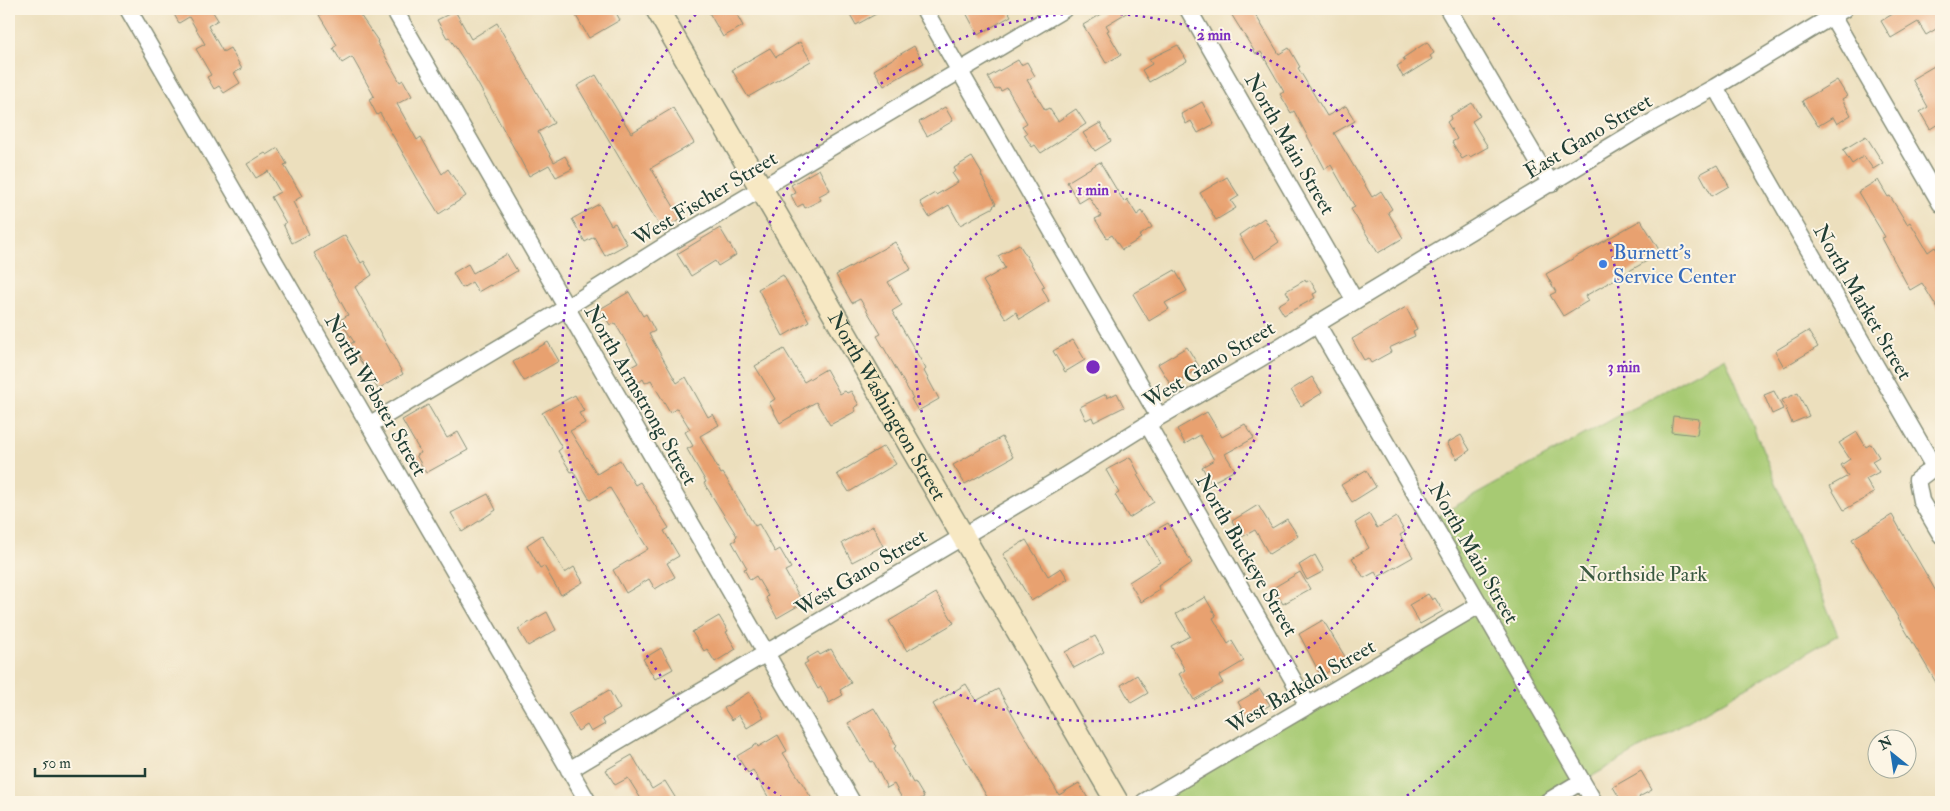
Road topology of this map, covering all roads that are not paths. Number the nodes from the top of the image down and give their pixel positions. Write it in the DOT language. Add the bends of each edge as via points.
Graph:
graph roads {
  1 [pos="129,9"];
  2 [pos="394,9"];
  3 [pos="657,9"];
  4 [pos="924,9"];
  5 [pos="1064,9"];
  6 [pos="1188,9"];
  7 [pos="1448,9"];
  8 [pos="1838,12"];
  9 [pos="959,70"];
  10 [pos="1715,86"];
  11 [pos="1551,184"];
  12 [pos="762,189"];
  13 [pos="1941,204"];
  14 [pos="1355,301"];
  15 [pos="566,308"];
  16 [pos="1317,324"];
  17 [pos="1153,421"];
  18 [pos="369,425"];
  19 [pos="1938,465"];
  20 [pos="1941,535"];
  21 [pos="962,536"];
  22 [pos="1480,605"];
  23 [pos="766,654"];
  24 [pos="1308,706"];
  25 [pos="569,770"];
  26 [pos="1582,781"];
  27 [pos="588,802"];
  28 [pos="852,802"];
  29 [pos="1117,802"];
  30 [pos="1144,802"];
  31 [pos="1547,802"];
  32 [pos="1594,802"];
  1 -- 18 [label="street, North Webster Street"];
  2 -- 15 [label="street, North Armstrong Street"];
  3 -- 12 [label="main road, North Washington Street"];
  4 -- 9 [label="street, North Buckeye Street"];
  5 -- 9 [label="street, West Fischer Street"];
  6 -- 14 [label="street, North Main Street"];
  7 -- 11 [label="street"];
  8 -- 10 [label="street, East Gano Street"];
  8 -- 13 [label="street"];
  9 -- 12 [label="street, West Fischer Street"];
  9 -- 17 [label="street, North Buckeye Street"];
  10 -- 11 [label="street, East Gano Street"];
  10 -- 19 [label="street, North Market Street"];
  11 -- 14 [label="street, East Gano Street"];
  12 -- 15 [label="street, West Fischer Street"];
  12 -- 21 [label="main road, North Washington Street"];
  14 -- 16 [label="street, West Gano Street"];
  15 -- 18 [label="street, West Fischer Street"];
  15 -- 23 [label="street, North Armstrong Street"];
  16 -- 17 [label="street, West Gano Street"];
  16 -- 22 [label="street, North Main Street"];
  17 -- 21 [label="street, West Gano Street"];
  17 -- 24 [label="street, North Buckeye Street"];
  18 -- 25 [label="street, North Webster Street"];
  19 -- 20 [label="street, North Market Street" via="1916,480 1921,501"];
  21 -- 23 [label="street, West Gano Street"];
  21 -- 29 [label="main road, North Washington Street"];
  22 -- 24 [label="street, West Barkdol Street"];
  22 -- 26 [label="street, North Main Street"];
  23 -- 25 [label="street, West Gano Street"];
  23 -- 28 [label="street, North Armstrong Street"];
  24 -- 30 [label="street, West Barkdol Street"];
  25 -- 27 [label="street, North Webster Street"];
  26 -- 31 [label="street"];
  26 -- 32 [label="street, North Main Street"];
}
